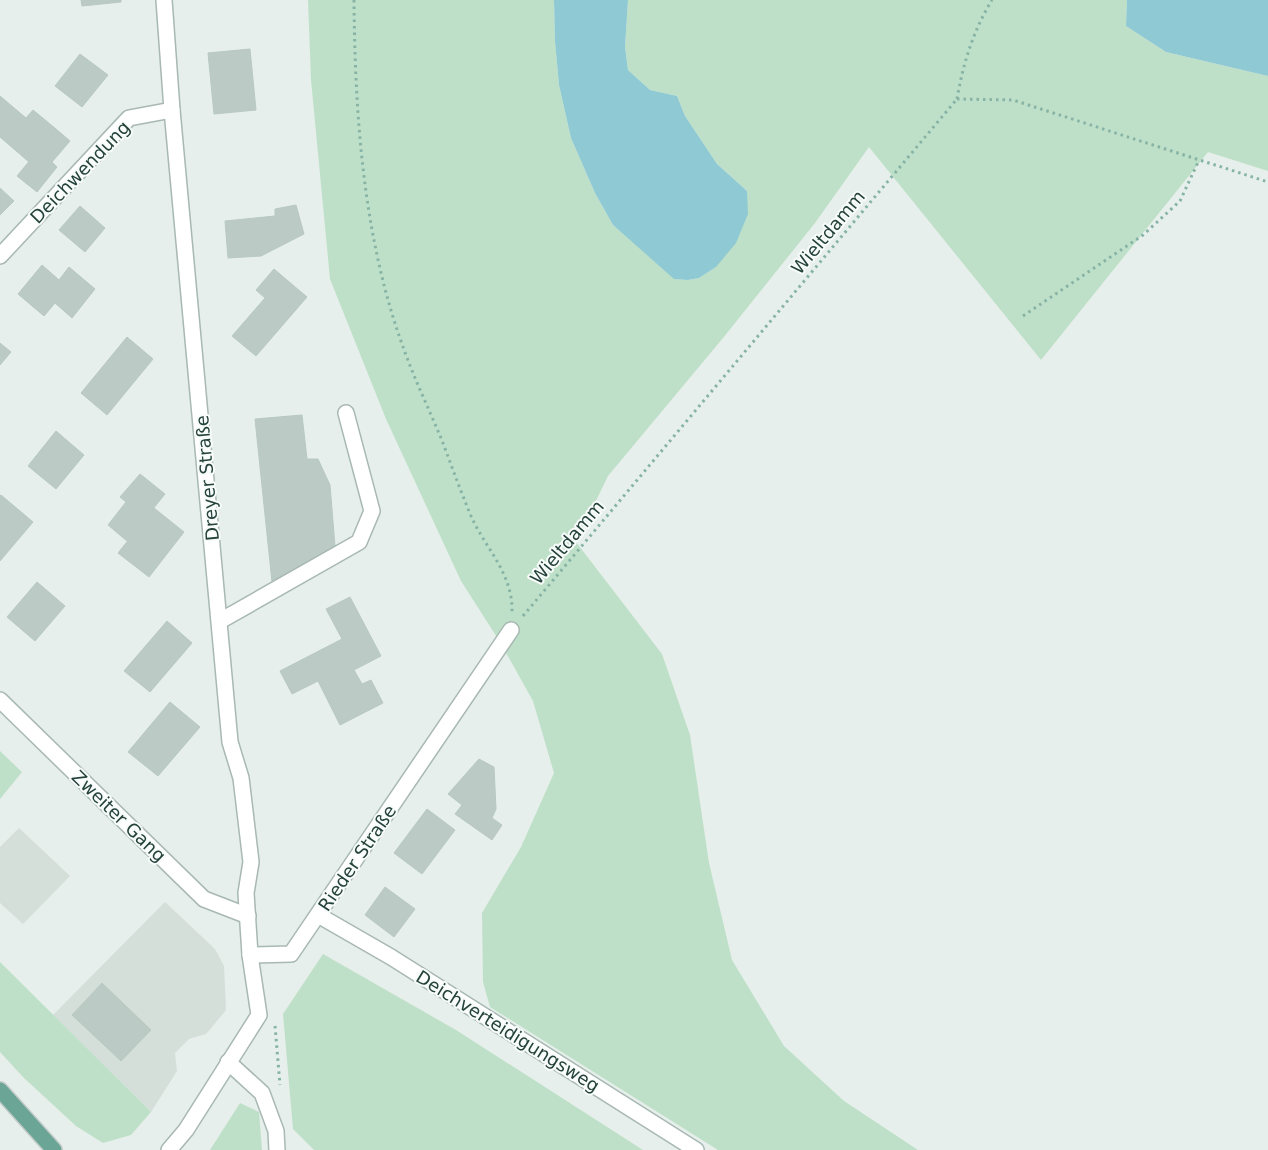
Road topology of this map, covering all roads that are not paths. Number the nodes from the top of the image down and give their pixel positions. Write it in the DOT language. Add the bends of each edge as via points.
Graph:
graph roads {
  1 [pos="164,0"];
  2 [pos="172,110"];
  3 [pos="0,256"];
  4 [pos="346,413"];
  5 [pos="220,621"];
  6 [pos="511,630"];
  7 [pos="0,700"];
  8 [pos="318,914"];
  9 [pos="248,916"];
  10 [pos="250,955"];
  11 [pos="228,1062"];
  12 [pos="0,1090"];
  13 [pos="54,1150"];
  14 [pos="169,1150"];
  15 [pos="277,1150"];
  16 [pos="696,1150"];
  1 -- 2 [label="street, Dreyer Straße"];
  2 -- 3 [label="street, Deichwendung" via="129,118"];
  2 -- 5 [label="street, Dreyer Straße"];
  4 -- 5 [label="street" via="372,511 358,542"];
  5 -- 9 [label="street, Dreyer Straße" via="230,742 241,778 251,862 246,893"];
  6 -- 8 [label="street, Rieder Straße"];
  7 -- 9 [label="street, Zweiter Gang" via="204,899"];
  8 -- 10 [label="street, Rieder Straße" via="291,954"];
  8 -- 16 [label="street, Deichverteidigungsweg"];
  9 -- 10 [label="street, Dreyer Straße"];
  10 -- 11 [label="street" via="259,1015"];
  11 -- 14 [label="street" via="186,1130"];
  11 -- 15 [label="street" via="262,1093 276,1131"];
  12 -- 13 [label="main road"];
}
